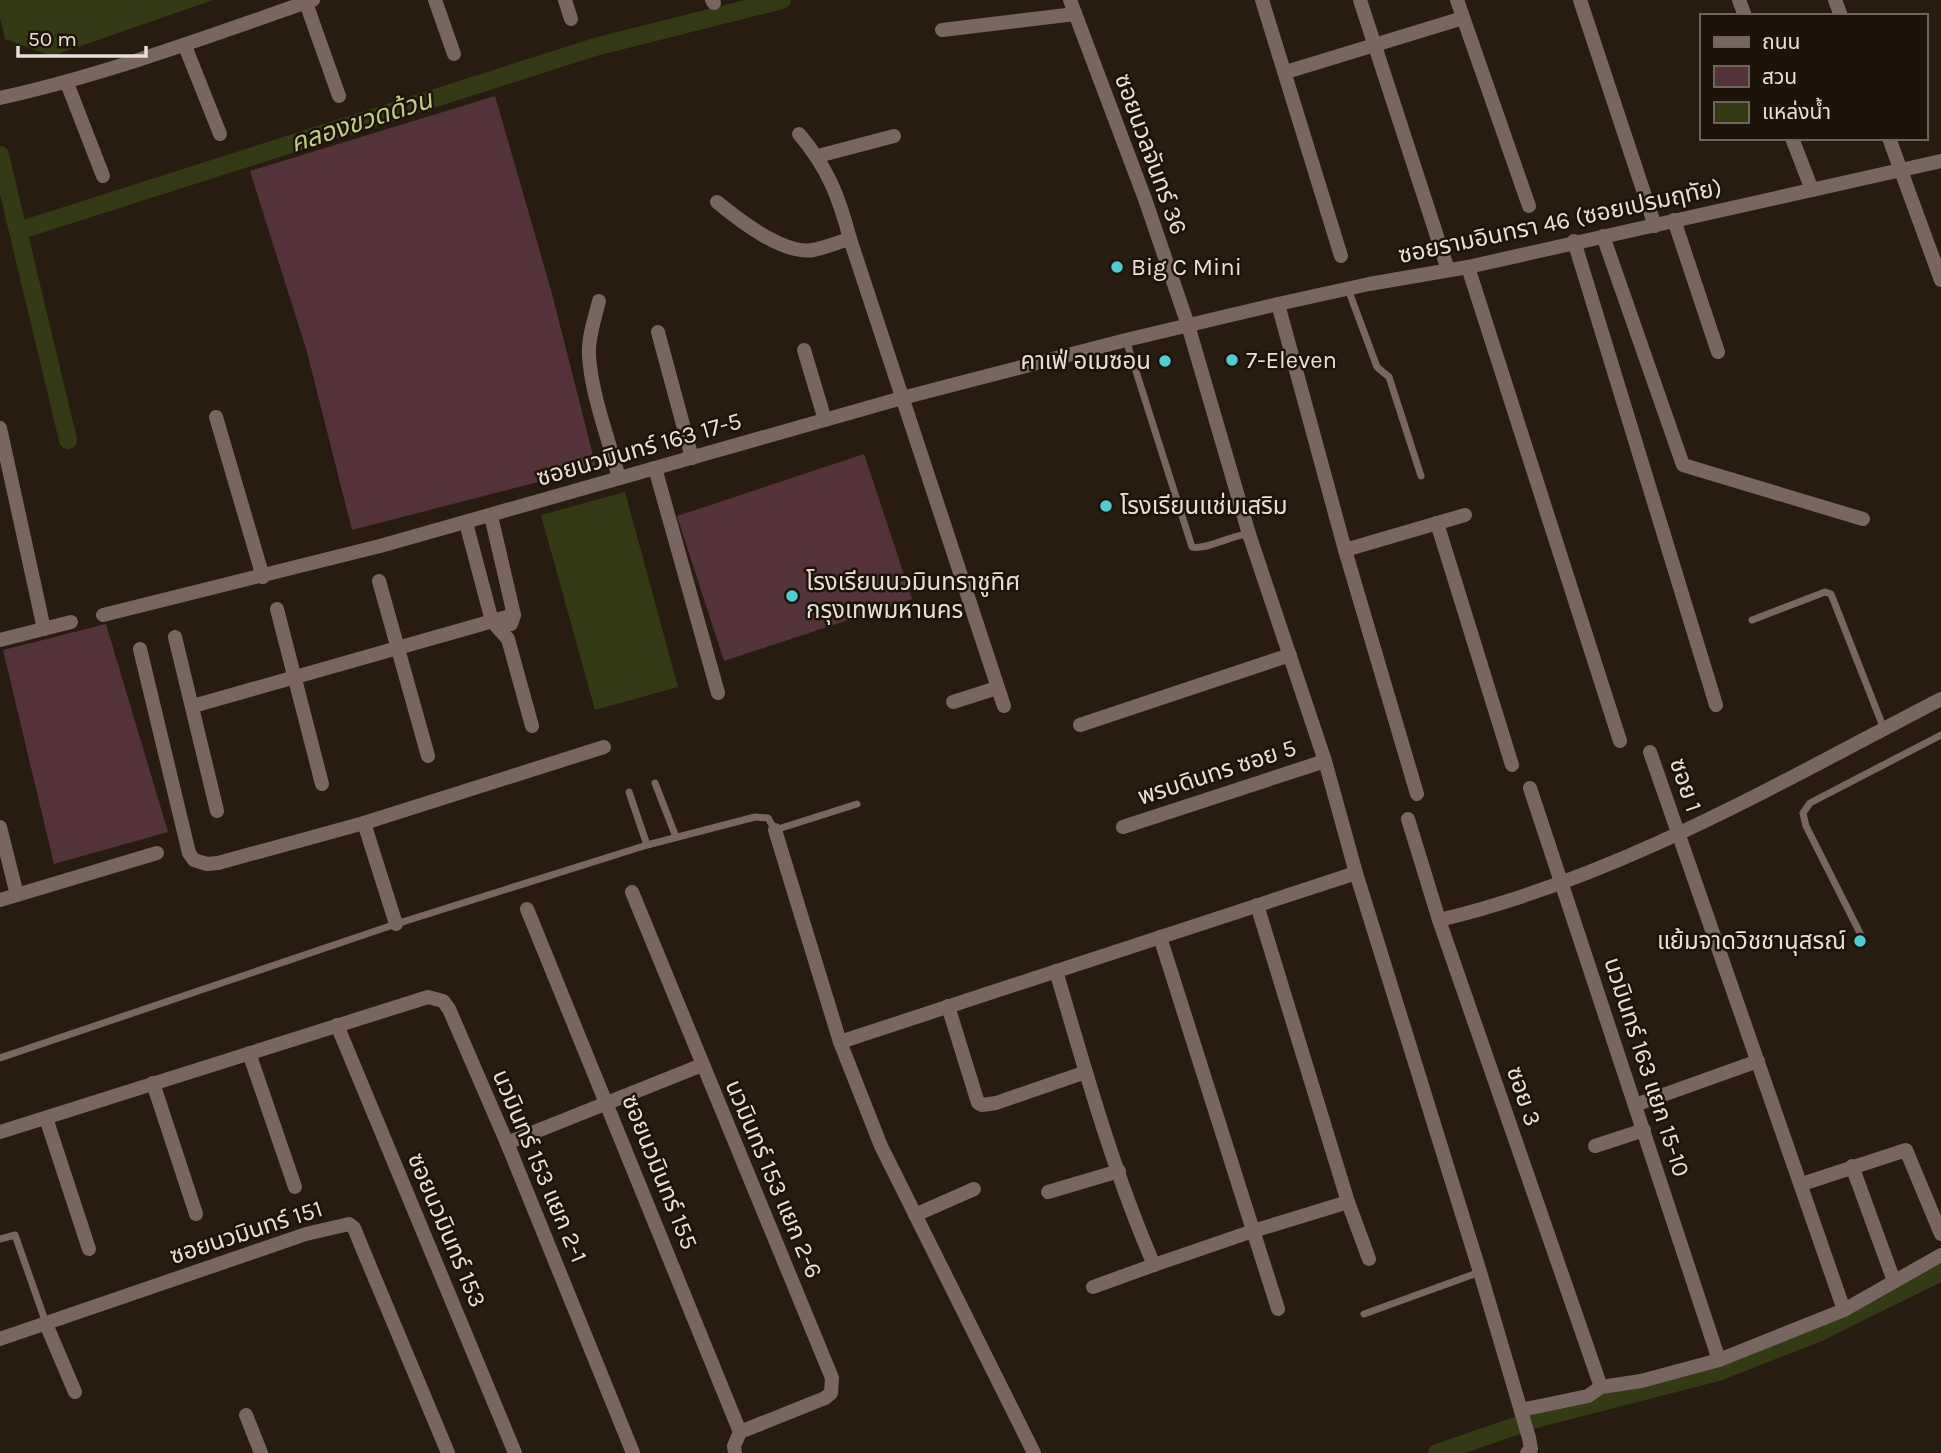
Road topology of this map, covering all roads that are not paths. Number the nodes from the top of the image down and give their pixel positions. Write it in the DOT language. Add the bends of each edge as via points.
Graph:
graph roads {
  1 [pos="435,0"];
  2 [pos="565,0"];
  3 [pos="1262,0"];
  4 [pos="1360,0"];
  5 [pos="1457,0"];
  6 [pos="1580,0"];
  7 [pos="310,1"];
  8 [pos="1073,7"];
  9 [pos="1463,18"];
  10 [pos="571,19"];
  11 [pos="942,30"];
  12 [pos="1373,44"];
  13 [pos="185,46"];
  14 [pos="454,54"];
  15 [pos="1286,72"];
  16 [pos="67,83"];
  17 [pos="339,96"];
  18 [pos="0,98"];
  19 [pos="220,134"];
  20 [pos="799,134"];
  21 [pos="894,136"];
  22 [pos="1793,140"];
  23 [pos="1890,140"];
  24 [pos="818,156"];
  25 [pos="1941,161"];
  26 [pos="1901,169"];
  27 [pos="103,176"];
  28 [pos="1812,190"];
  29 [pos="717,202"];
  30 [pos="1529,206"];
  31 [pos="1674,220"];
  32 [pos="1655,226"];
  33 [pos="1603,236"];
  34 [pos="850,239"];
  35 [pos="1574,241"];
  36 [pos="1341,256"];
  37 [pos="1468,267"];
  38 [pos="1448,270"];
  39 [pos="1941,280"];
  40 [pos="1348,289"];
  41 [pos="600,301"];
  42 [pos="1278,304"];
  43 [pos="1188,325"];
  44 [pos="658,332"];
  45 [pos="1126,340"];
  46 [pos="804,350"];
  47 [pos="1718,352"];
  48 [pos="902,398"];
  49 [pos="216,417"];
  50 [pos="825,420"];
  51 [pos="0,428"];
  52 [pos="692,458"];
  53 [pos="655,468"];
  54 [pos="1421,476"];
  55 [pos="619,478"];
  56 [pos="1465,515"];
  57 [pos="491,516"];
  58 [pos="1863,519"];
  59 [pos="466,523"];
  60 [pos="1437,523"];
  61 [pos="1249,534"];
  62 [pos="1345,550"];
  63 [pos="263,577"];
  64 [pos="379,581"];
  65 [pos="276,609"];
  66 [pos="103,615"];
  67 [pos="514,615"];
  68 [pos="1752,620"];
  69 [pos="492,621"];
  70 [pos="72,622"];
  71 [pos="44,629"];
  72 [pos="175,637"];
  73 [pos="508,639"];
  74 [pos="0,640"];
  75 [pos="398,646"];
  76 [pos="140,649"];
  77 [pos="1290,655"];
  78 [pos="293,678"];
  79 [pos="997,688"];
  80 [pos="718,694"];
  81 [pos="1941,699"];
  82 [pos="953,702"];
  83 [pos="1716,705"];
  84 [pos="192,706"];
  85 [pos="1004,706"];
  86 [pos="1080,725"];
  87 [pos="532,726"];
  88 [pos="1884,729"];
  89 [pos="1941,734"];
  90 [pos="1620,741"];
  91 [pos="604,747"];
  92 [pos="1650,752"];
  93 [pos="428,756"];
  94 [pos="1325,761"];
  95 [pos="1513,765"];
  96 [pos="322,783"];
  97 [pos="655,783"];
  98 [pos="1530,788"];
  99 [pos="629,792"];
  100 [pos="1417,794"];
  101 [pos="857,804"];
  102 [pos="217,811"];
  103 [pos="1408,819"];
  104 [pos="364,823"];
  105 [pos="0,827"];
  106 [pos="1123,827"];
  107 [pos="775,830"];
  108 [pos="1678,834"];
  109 [pos="676,837"];
  110 [pos="647,845"];
  111 [pos="157,853"];
  112 [pos="1356,873"];
  113 [pos="1562,882"];
  114 [pos="632,892"];
  115 [pos="18,895"];
  116 [pos="0,900"];
  117 [pos="1256,905"];
  118 [pos="527,909"];
  119 [pos="1439,920"];
  120 [pos="396,924"];
  121 [pos="1160,937"];
  122 [pos="1863,939"];
  123 [pos="1056,971"];
  124 [pos="948,1006"];
  125 [pos="337,1025"];
  126 [pos="840,1042"];
  127 [pos="249,1053"];
  128 [pos="0,1058"];
  129 [pos="1758,1061"];
  130 [pos="702,1065"];
  131 [pos="1086,1072"];
  132 [pos="153,1083"];
  133 [pos="608,1105"];
  134 [pos="1635,1105"];
  135 [pos="46,1118"];
  136 [pos="1644,1130"];
  137 [pos="0,1132"];
  138 [pos="507,1143"];
  139 [pos="1595,1146"];
  140 [pos="1852,1166"];
  141 [pos="1119,1171"];
  142 [pos="1802,1184"];
  143 [pos="295,1187"];
  144 [pos="974,1189"];
  145 [pos="1048,1192"];
  146 [pos="1348,1202"];
  147 [pos="195,1214"];
  148 [pos="915,1214"];
  149 [pos="1253,1231"];
  150 [pos="1941,1234"];
  151 [pos="0,1239"];
  152 [pos="89,1249"];
  153 [pos="1941,1255"];
  154 [pos="1369,1259"];
  155 [pos="1154,1265"];
  156 [pos="1480,1272"];
  157 [pos="1894,1281"];
  158 [pos="1093,1287"];
  159 [pos="1278,1309"];
  160 [pos="1844,1310"];
  161 [pos="1364,1314"];
  162 [pos="47,1324"];
  163 [pos="0,1339"];
  164 [pos="1719,1360"];
  165 [pos="1601,1387"];
  166 [pos="75,1392"];
  167 [pos="1522,1412"];
  168 [pos="246,1415"];
  169 [pos="740,1432"];
  170 [pos="1528,1446"];
  171 [pos="261,1453"];
  172 [pos="448,1453"];
  173 [pos="515,1453"];
  174 [pos="633,1453"];
  175 [pos="735,1453"];
  176 [pos="1034,1453"];
  1 -- 14 [label="street"];
  2 -- 10 [label="street"];
  3 -- 15 [label="street"];
  4 -- 12 [label="street"];
  5 -- 9 [label="street"];
  6 -- 32 [label="street"];
  7 -- 13 [label="street"];
  7 -- 17 [label="street"];
  8 -- 11 [label="street"];
  8 -- 43 [label="street, ซอยนวลจันทร์ 36"];
  9 -- 12 [label="street"];
  9 -- 30 [label="street"];
  12 -- 15 [label="street"];
  12 -- 38 [label="street"];
  13 -- 16 [label="street"];
  13 -- 19 [label="street"];
  15 -- 36 [label="street"];
  16 -- 18 [label="street"];
  16 -- 27 [label="street"];
  20 -- 24 [label="street"];
  21 -- 24 [label="street"];
  22 -- 28 [label="street"];
  23 -- 26 [label="street"];
  24 -- 34 [label="street"];
  25 -- 26 [label="street, ซอยรามอินทรา 46 (ซอยเปรมฤทัย)"];
  26 -- 28 [label="street, ซอยรามอินทรา 46 (ซอยเปรมฤทัย)"];
  26 -- 39 [label="street"];
  28 -- 31 [label="street, ซอยรามอินทรา 46 (ซอยเปรมฤทัย)"];
  29 -- 34 [label="street" via="759,232 797,250"];
  31 -- 32 [label="street, ซอยรามอินทรา 46 (ซอยเปรมฤทัย)"];
  31 -- 47 [label="street"];
  32 -- 33 [label="street, ซอยรามอินทรา 46 (ซอยเปรมฤทัย)"];
  33 -- 35 [label="street, ซอยรามอินทรา 46 (ซอยเปรมฤทัย)"];
  33 -- 58 [label="street" via="1683,465"];
  34 -- 48 [label="street"];
  35 -- 37 [label="street, ซอยรามอินทรา 46 (ซอยเปรมฤทัย)"];
  35 -- 83 [label="street"];
  37 -- 38 [label="street, ซอยรามอินทรา 46 (ซอยเปรมฤทัย)"];
  37 -- 90 [label="street"];
  38 -- 40 [label="street, ซอยรามอินทรา 46 (ซอยเปรมฤทัย)"];
  40 -- 42 [label="street, ซอยรามอินทรา 46 (ซอยเปรมฤทัย)"];
  40 -- 54 [label="lane" via="1377,367 1389,377"];
  41 -- 55 [label="street" via="589,354"];
  42 -- 43 [label="street, ซอยรามอินทรา 46 (ซอยเปรมฤทัย)"];
  42 -- 62 [label="street"];
  43 -- 45 [label="street, ซอยนวมินทร์ 163 17-5"];
  43 -- 61 [label="street, ซอยนวลจันทร์ 36"];
  44 -- 52 [label="street"];
  45 -- 48 [label="street, ซอยนวมินทร์ 163 17-5"];
  45 -- 61 [label="lane" via="1192,547"];
  46 -- 50 [label="street"];
  48 -- 50 [label="street, ซอยนวมินทร์ 163 17-5"];
  48 -- 79 [label="street"];
  49 -- 63 [label="street"];
  50 -- 52 [label="street, ซอยนวมินทร์ 163 17-5"];
  51 -- 71 [label="street"];
  52 -- 53 [label="street, ซอยนวมินทร์ 163 17-5"];
  53 -- 55 [label="street, ซอยนวมินทร์ 163 17-5"];
  53 -- 80 [label="street"];
  55 -- 57 [label="street, ซอยนวมินทร์ 163 17-5"];
  56 -- 60 [label="street"];
  57 -- 59 [label="street, ซอยนวมินทร์ 163 17-5"];
  57 -- 67 [label="street"];
  59 -- 63 [label="street, ซอยนวมินทร์ 163 17-5"];
  59 -- 69 [label="street"];
  60 -- 62 [label="street"];
  60 -- 95 [label="street"];
  61 -- 77 [label="street, ซอยนวลจันทร์ 36"];
  62 -- 100 [label="street"];
  63 -- 66 [label="street, ซอยนวมินทร์ 163 17-5"];
  64 -- 75 [label="street"];
  65 -- 78 [label="street"];
  67 -- 69 [label="street"];
  67 -- 73 [label="street"];
  68 -- 88 [label="lane" via="1825,592 1831,594"];
  69 -- 73 [label="street"];
  69 -- 75 [label="street"];
  70 -- 71 [label="street"];
  71 -- 74 [label="street"];
  72 -- 84 [label="street"];
  73 -- 87 [label="street"];
  75 -- 78 [label="street"];
  75 -- 93 [label="street"];
  76 -- 104 [label="street" via="183,832 194,860 218,863"];
  77 -- 86 [label="street"];
  77 -- 94 [label="street, ซอยนวลจันทร์ 36"];
  78 -- 84 [label="street"];
  78 -- 96 [label="street"];
  79 -- 82 [label="street"];
  79 -- 85 [label="street"];
  81 -- 88 [label="street"];
  84 -- 102 [label="street"];
  88 -- 108 [label="street"];
  89 -- 122 [label="lane" via="1810,803 1803,813"];
  91 -- 104 [label="street"];
  92 -- 108 [label="street, ซอย 1"];
  94 -- 106 [label="street, พรบดินทร ซอย 5"];
  94 -- 112 [label="street, ซอยนวลจันทร์ 36"];
  97 -- 109 [label="lane"];
  98 -- 113 [label="street, นวมินทร์ 163 แยก 15-10"];
  99 -- 110 [label="lane"];
  101 -- 107 [label="lane"];
  103 -- 119 [label="street, ซอย 3"];
  104 -- 120 [label="street"];
  105 -- 115 [label="street"];
  107 -- 109 [label="lane" via="768,818 755,817"];
  107 -- 126 [label="street"];
  108 -- 113 [label="street"];
  108 -- 129 [label="street, ซอย 1"];
  109 -- 110 [label="lane"];
  110 -- 120 [label="lane"];
  111 -- 115 [label="street"];
  112 -- 117 [label="street"];
  112 -- 156 [label="street, ซอยนวลจันทร์ 36"];
  113 -- 119 [label="street"];
  113 -- 134 [label="street, นวมินทร์ 163 แยก 15-10"];
  114 -- 130 [label="street, นวมินทร์ 153 แยก 2-6"];
  115 -- 116 [label="street"];
  117 -- 121 [label="street"];
  117 -- 146 [label="street"];
  118 -- 133 [label="street, ซอยนวมินทร์ 155"];
  119 -- 165 [label="street, ซอย 3"];
  120 -- 128 [label="lane"];
  121 -- 123 [label="street"];
  121 -- 149 [label="street"];
  123 -- 124 [label="street"];
  123 -- 131 [label="street"];
  124 -- 126 [label="street"];
  124 -- 131 [label="street" via="982,1105"];
  125 -- 127 [label="street"];
  125 -- 138 [label="street, นวมินทร์ 153 แยก 2-1" via="428,997 443,1001"];
  125 -- 173 [label="street, ซอยนวมินทร์ 153"];
  126 -- 148 [label="street" via="881,1146"];
  127 -- 132 [label="street"];
  127 -- 143 [label="street"];
  129 -- 134 [label="street"];
  129 -- 142 [label="street, ซอย 1"];
  130 -- 133 [label="street"];
  130 -- 169 [label="street, นวมินทร์ 153 แยก 2-6" via="832,1378 831,1393 825,1398"];
  131 -- 141 [label="street"];
  132 -- 135 [label="street"];
  132 -- 147 [label="street"];
  133 -- 138 [label="street"];
  133 -- 169 [label="street, ซอยนวมินทร์ 155"];
  134 -- 136 [label="street, นวมินทร์ 163 แยก 15-10"];
  135 -- 137 [label="street"];
  135 -- 152 [label="street"];
  136 -- 139 [label="street"];
  136 -- 164 [label="street, นวมินทร์ 163 แยก 15-10"];
  138 -- 174 [label="street, นวมินทร์ 153 แยก 2-1"];
  140 -- 142 [label="street"];
  140 -- 150 [label="street" via="1906,1150"];
  140 -- 157 [label="street"];
  141 -- 145 [label="street"];
  141 -- 155 [label="street"];
  142 -- 160 [label="street, ซอย 1"];
  144 -- 148 [label="street"];
  146 -- 149 [label="street"];
  146 -- 154 [label="street"];
  148 -- 176 [label="street"];
  149 -- 155 [label="street"];
  149 -- 159 [label="street"];
  151 -- 162 [label="lane" via="15,1235"];
  153 -- 157 [label="street"];
  155 -- 158 [label="street"];
  156 -- 161 [label="lane"];
  156 -- 167 [label="street, ซอยนวลจันทร์ 36"];
  157 -- 160 [label="street"];
  160 -- 164 [label="street"];
  162 -- 163 [label="street, ซอยนวมินทร์ 151"];
  162 -- 166 [label="street"];
  162 -- 172 [label="street, ซอยนวมินทร์ 151" via="306,1234 349,1224"];
  164 -- 165 [label="street"];
  165 -- 167 [label="street" via="1588,1396"];
  167 -- 170 [label="street, ซอยนวลจันทร์ 36"];
  168 -- 171 [label="street"];
  169 -- 175 [label="street"];
}
